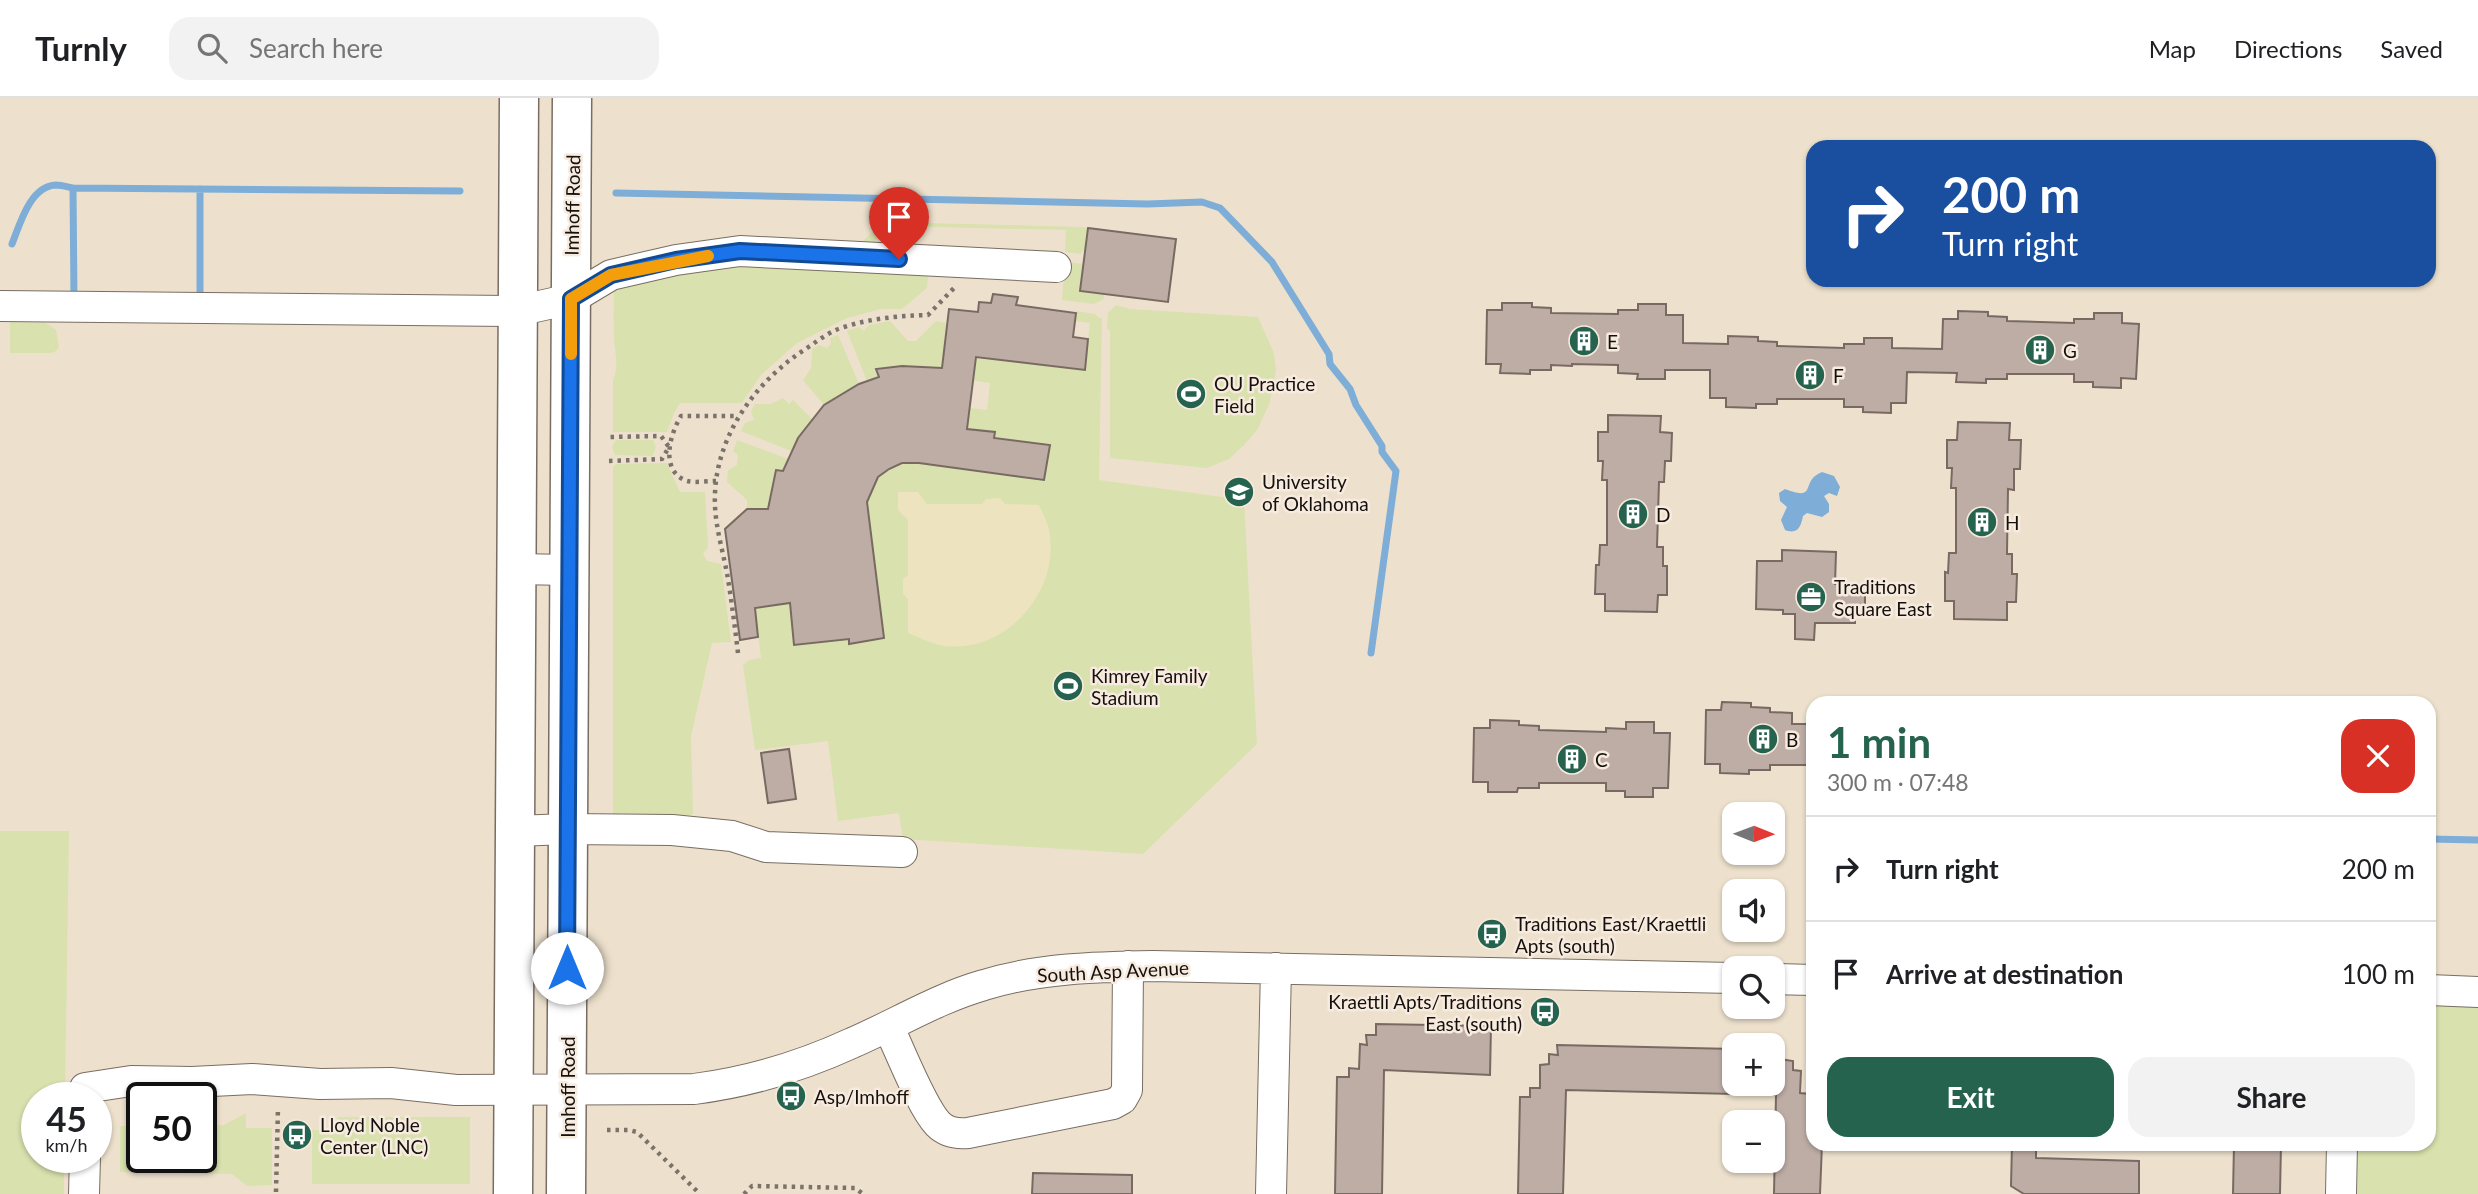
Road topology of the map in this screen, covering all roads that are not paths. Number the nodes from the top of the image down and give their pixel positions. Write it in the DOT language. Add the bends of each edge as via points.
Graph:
graph roads {
  1 [pos="519,98"];
  2 [pos="572,98"];
  3 [pos="1056,267"];
  4 [pos="571,299"];
  5 [pos="0,306"];
  6 [pos="517,312"];
  7 [pos="516,569"];
  8 [pos="569,570"];
  9 [pos="568,829"];
  10 [pos="515,831"];
  11 [pos="902,852"];
  12 [pos="1128,966"];
  13 [pos="1276,968"];
  14 [pos="1722,978"];
  15 [pos="1785,979"];
  16 [pos="1806,980"];
  17 [pos="2436,990"];
  18 [pos="2478,992"];
  19 [pos="888,1026"];
  20 [pos="112,1084"];
  21 [pos="513,1090"];
  22 [pos="566,1090"];
  23 [pos="2342,1151"];
  24 [pos="85,1173"];
  25 [pos="84,1194"];
  26 [pos="513,1194"];
  27 [pos="566,1194"];
  28 [pos="1271,1194"];
  29 [pos="2341,1194"];
  1 -- 6 [label="main road"];
  2 -- 4 [label="main road, Imhoff Road"];
  3 -- 4 [label="street" via="740,251 611,275"];
  4 -- 6 [label="street"];
  4 -- 8 [label="main road, Imhoff Road"];
  5 -- 6 [label="street"];
  6 -- 7 [label="main road"];
  7 -- 8 [label="street"];
  7 -- 10 [label="main road"];
  8 -- 9 [label="main road, Imhoff Road"];
  9 -- 10 [label="street"];
  9 -- 11 [label="street" via="672,830 732,836 766,847"];
  9 -- 22 [label="main road, Imhoff Road"];
  10 -- 21 [label="main road"];
  12 -- 13 [label="street, South Asp Avenue"];
  12 -- 19 [label="street, South Asp Avenue" via="1049,971 982,985"];
  12 -- 19 [label="street" via="1127,1090 1113,1104 968,1133 948,1131 927,1108"];
  13 -- 14 [label="street, South Asp Avenue"];
  13 -- 28 [label="street"];
  15 -- 16 [label="street"];
  17 -- 18 [label="street"];
  19 -- 22 [label="street, South Asp Avenue" via="826,1055 731,1085 663,1091"];
  20 -- 21 [label="street, South Asp Avenue" via="252,1079"];
  21 -- 22 [label="street, South Asp Avenue"];
  21 -- 26 [label="main road"];
  22 -- 27 [label="main road, Imhoff Road"];
  23 -- 29 [label="street"];
  24 -- 25 [label="street"];
}
